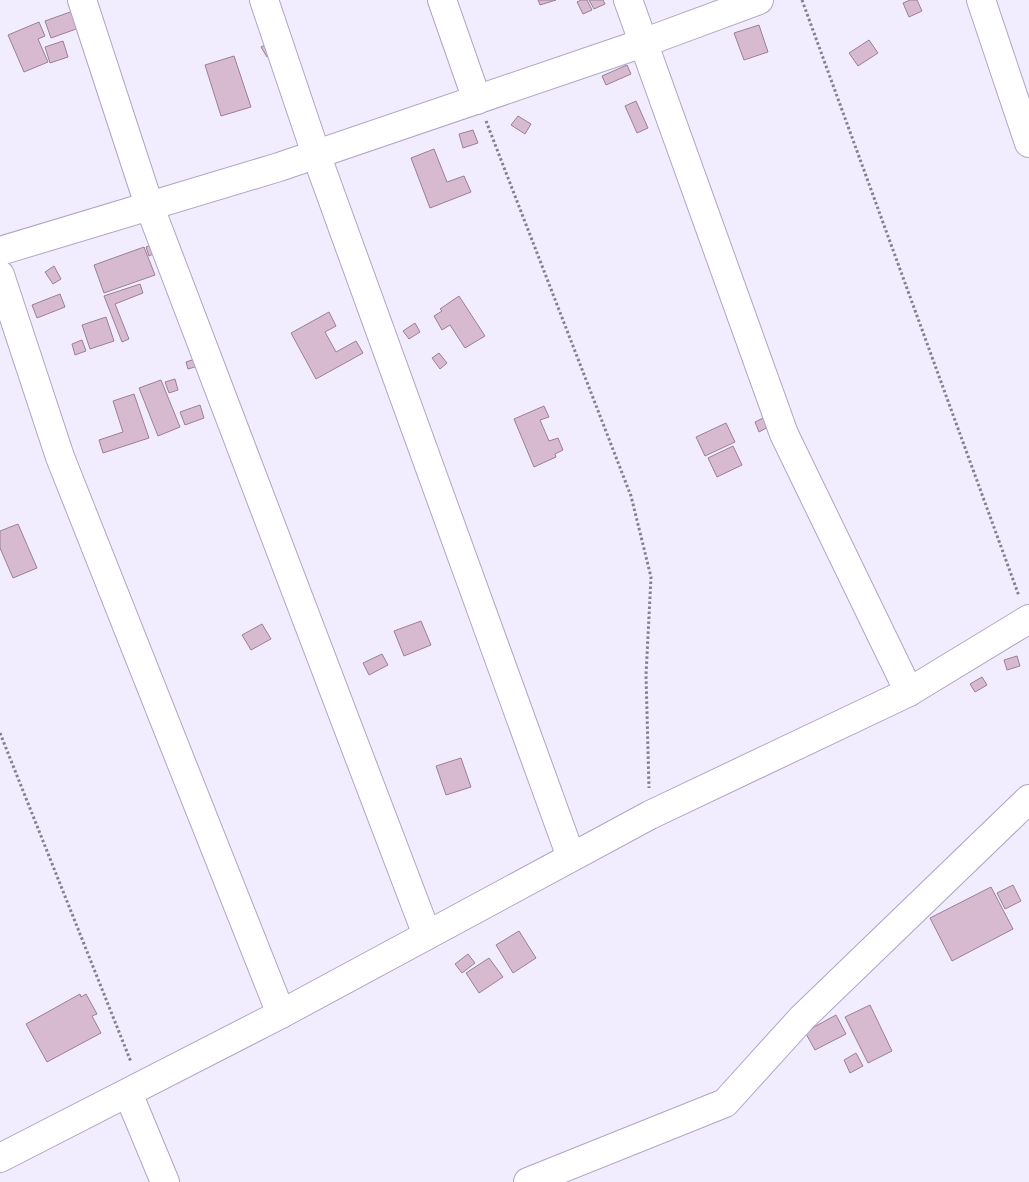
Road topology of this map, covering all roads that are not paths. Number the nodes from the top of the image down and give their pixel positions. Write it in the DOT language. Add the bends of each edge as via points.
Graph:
graph roads {
  1 [pos="82,0"];
  2 [pos="264,0"];
  3 [pos="442,0"];
  4 [pos="628,0"];
  5 [pos="759,0"];
  6 [pos="981,0"];
  7 [pos="643,43"];
  8 [pos="477,100"];
  9 [pos="1029,143"];
  10 [pos="316,154"];
  11 [pos="149,205"];
  12 [pos="0,251"];
  13 [pos="0,275"];
  14 [pos="1028,620"];
  15 [pos="909,692"];
  16 [pos="1029,799"];
  17 [pos="571,857"];
  18 [pos="427,936"];
  19 [pos="282,1014"];
  20 [pos="135,1089"];
  21 [pos="0,1158"];
  22 [pos="165,1182"];
  23 [pos="528,1182"];
  1 -- 11 [label="street"];
  2 -- 10 [label="street"];
  3 -- 8 [label="street"];
  4 -- 7 [label="street"];
  5 -- 7 [label="street"];
  6 -- 9 [label="street"];
  7 -- 8 [label="street"];
  7 -- 15 [label="street" via="784,434"];
  8 -- 10 [label="street"];
  10 -- 11 [label="street"];
  10 -- 17 [label="street"];
  11 -- 12 [label="street"];
  11 -- 18 [label="street"];
  13 -- 19 [label="street" via="60,457"];
  14 -- 15 [label="street"];
  15 -- 17 [label="street" via="650,815"];
  16 -- 23 [label="street" via="802,1018 725,1103"];
  17 -- 18 [label="street"];
  18 -- 19 [label="street"];
  19 -- 20 [label="street"];
  20 -- 21 [label="street"];
  20 -- 22 [label="street"];
}
